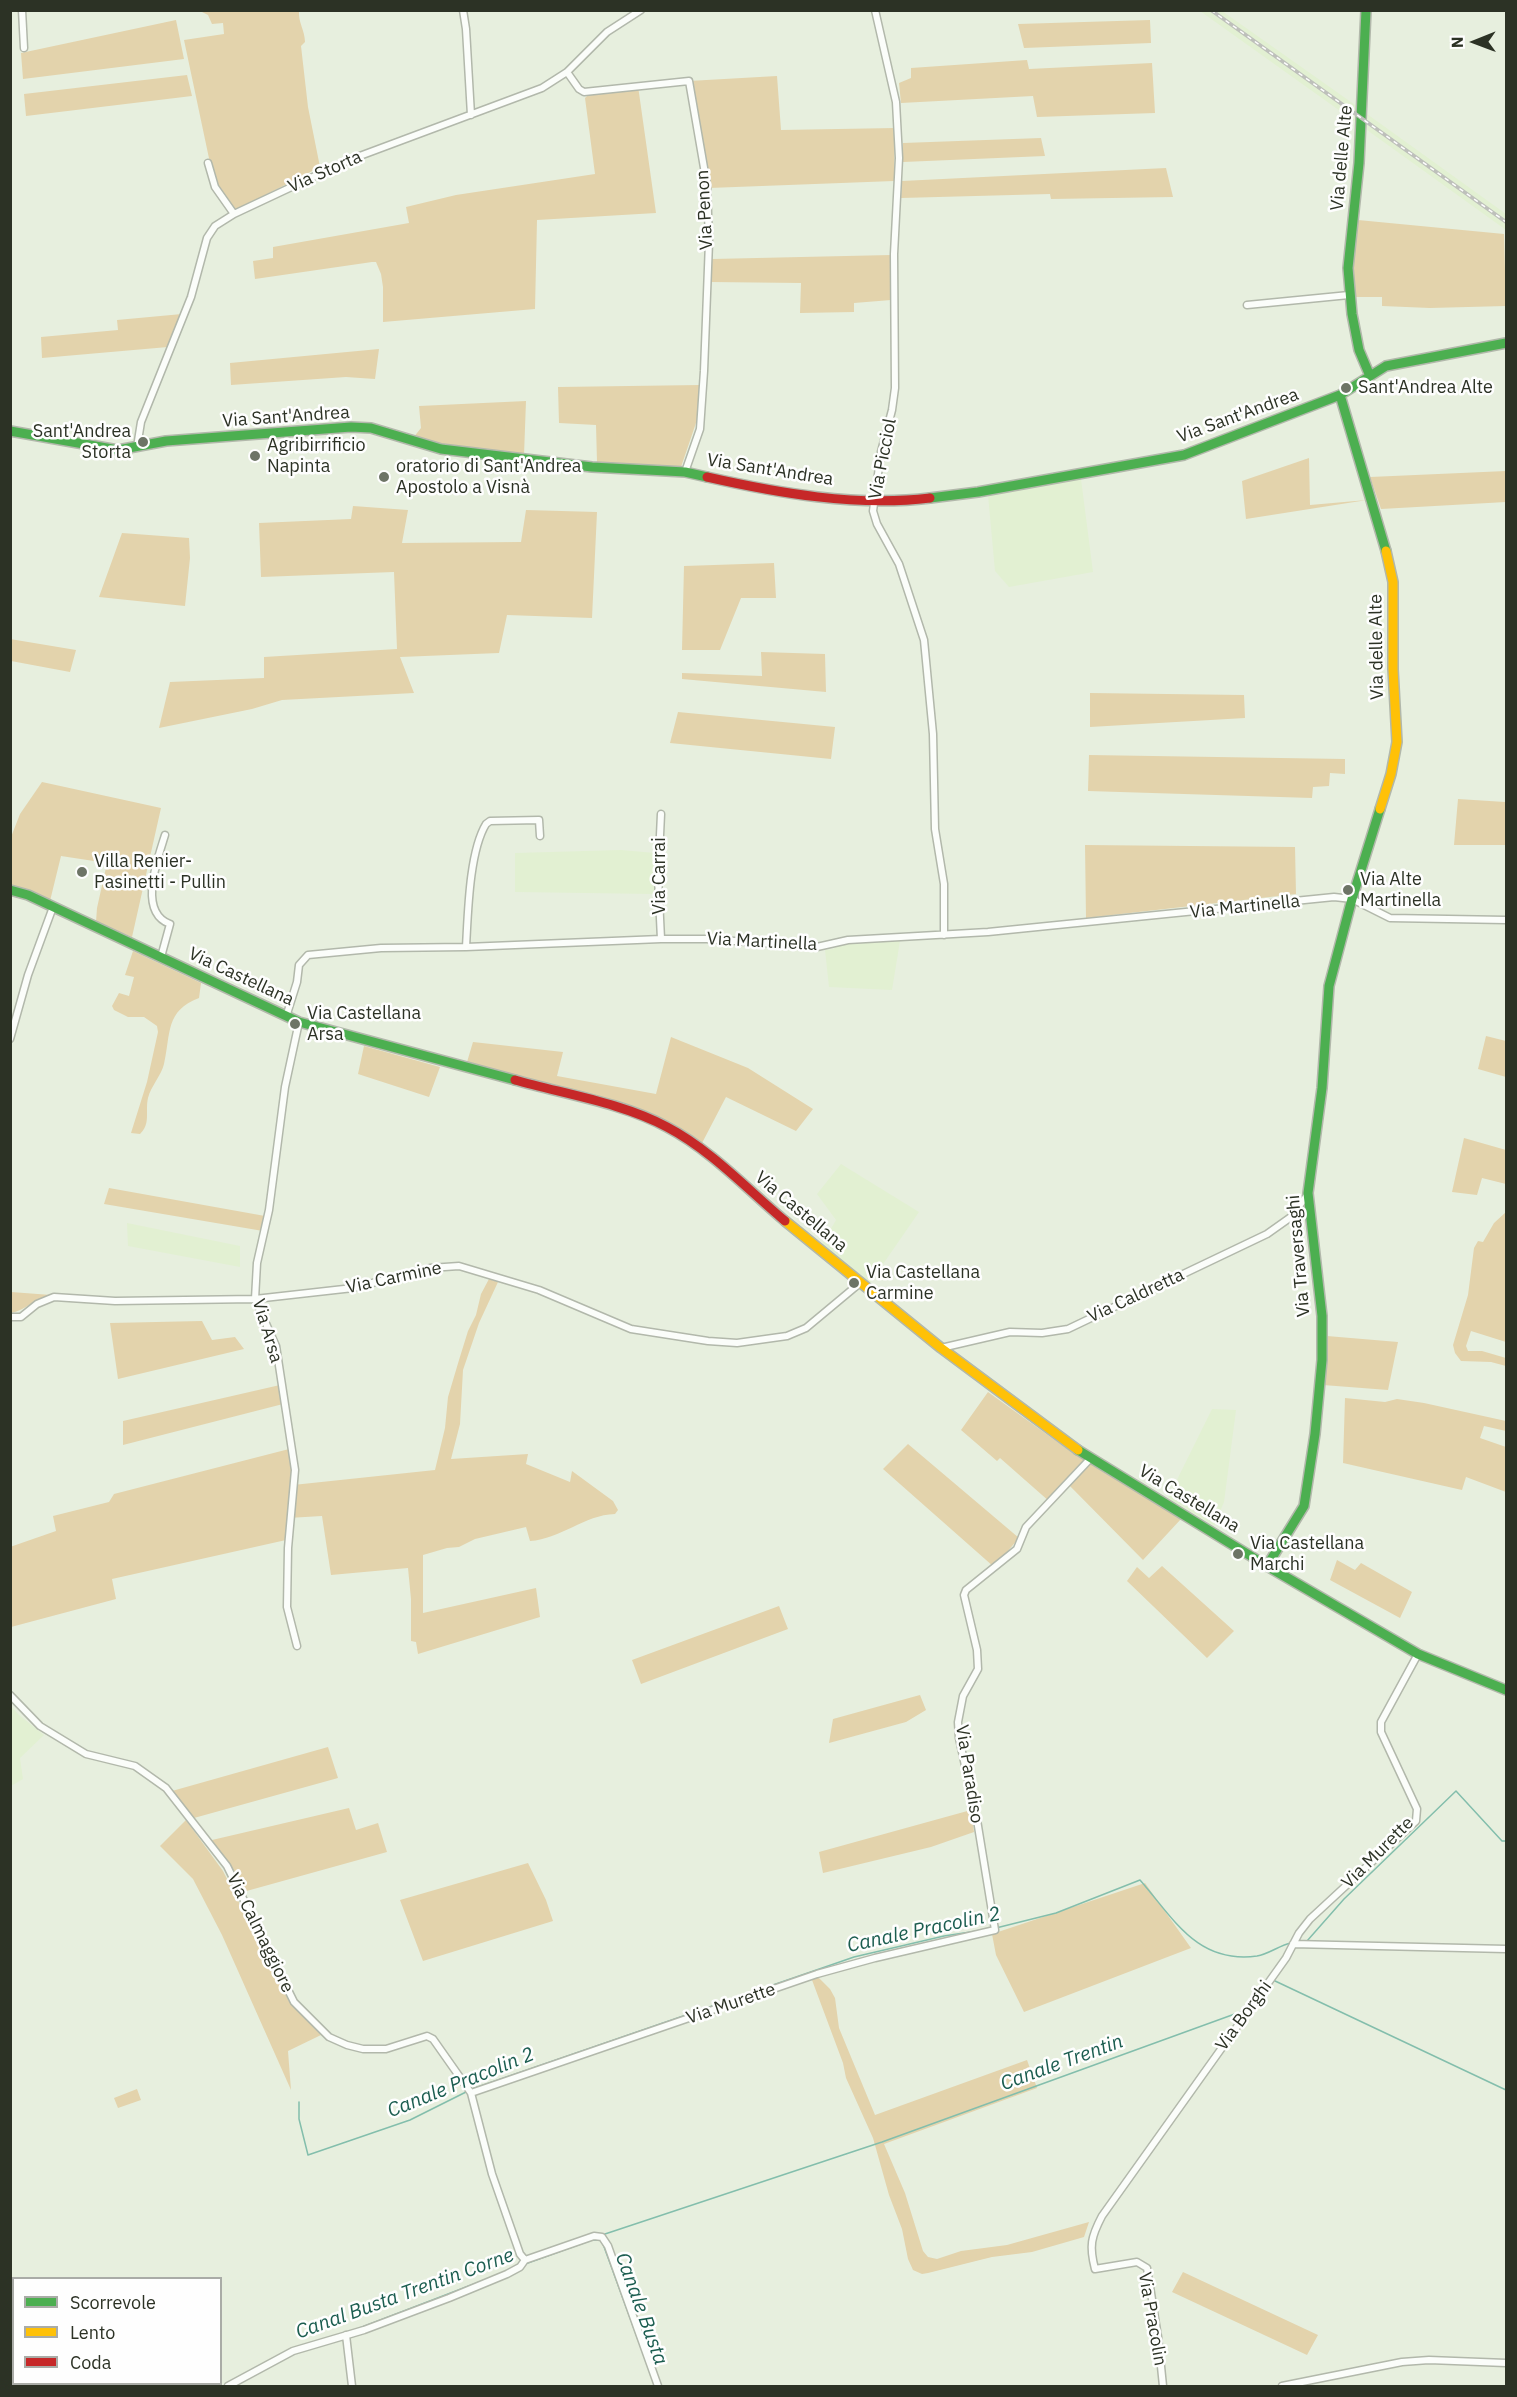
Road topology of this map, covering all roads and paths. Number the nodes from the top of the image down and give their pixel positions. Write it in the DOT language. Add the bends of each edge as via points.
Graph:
graph roads {
  1 [pos="22,10"];
  2 [pos="463,10"];
  3 [pos="641,10"];
  4 [pos="875,10"];
  5 [pos="1366,10"];
  6 [pos="24,48"];
  7 [pos="567,72"];
  8 [pos="471,115"];
  9 [pos="208,163"];
  10 [pos="234,214"];
  11 [pos="1349,295"];
  12 [pos="1246,305"];
  13 [pos="1506,343"];
  14 [pos="1370,376"];
  15 [pos="1340,395"];
  16 [pos="10,431"];
  17 [pos="137,447"];
  18 [pos="685,472"];
  19 [pos="874,502"];
  20 [pos="661,814"];
  21 [pos="165,835"];
  22 [pos="540,836"];
  23 [pos="10,890"];
  24 [pos="1352,899"];
  25 [pos="53,907"];
  26 [pos="1506,920"];
  27 [pos="944,935"];
  28 [pos="661,939"];
  29 [pos="466,947"];
  30 [pos="161,957"];
  31 [pos="286,1017"];
  32 [pos="299,1022"];
  33 [pos="10,1039"];
  34 [pos="1308,1193"];
  35 [pos="860,1283"];
  36 [pos="255,1299"];
  37 [pos="10,1317"];
  38 [pos="941,1348"];
  39 [pos="1090,1459"];
  40 [pos="1267,1566"];
  41 [pos="297,1646"];
  42 [pos="1418,1654"];
  43 [pos="1506,1690"];
  44 [pos="10,1695"];
  45 [pos="995,1930"];
  46 [pos="1293,1944"];
  47 [pos="1506,1949"];
  48 [pos="471,2093"];
  49 [pos="525,2260"];
  50 [pos="1095,2269"];
  51 [pos="346,2335"];
  52 [pos="1506,2363"];
  53 [pos="228,2386"];
  54 [pos="352,2386"];
  55 [pos="658,2386"];
  56 [pos="1163,2386"];
  57 [pos="1282,2386"];
  1 -- 6 [label="street"];
  2 -- 8 [label="street"];
  3 -- 7 [label="street, Via Storta" via="607,32"];
  4 -- 19 [label="street, Via Picciol" via="896,102 899,158 894,254 895,388"];
  5 -- 11 [label="street, Via delle Alte"];
  7 -- 8 [label="street, Via Storta" via="542,88"];
  7 -- 18 [label="street, Via Penon" via="584,92 689,81 707,185 709,242 700,429"];
  8 -- 10 [label="street, Via Storta" via="349,160"];
  9 -- 10 [label="street" via="215,187"];
  10 -- 17 [label="street, Via Storta" via="215,226 207,238 191,297 141,422"];
  11 -- 12 [label="street"];
  11 -- 14 [label="street, Via delle Alte" via="1359,350"];
  13 -- 14 [label="street, Via Sant'Andrea" via="1386,366"];
  14 -- 15 [label="street, Via Sant'Andrea"];
  15 -- 19 [label="street, Via Sant'Andrea" via="1184,455 978,492"];
  15 -- 24 [label="street, Via delle Alte" via="1393,582 1397,742"];
  16 -- 17 [label="street, Via Sant'Andrea" via="118,450"];
  17 -- 18 [label="street, Via Sant'Andrea" via="166,441 351,427 371,428 441,449"];
  18 -- 19 [label="street, Via Sant'Andrea" via="752,487"];
  19 -- 27 [label="street, Via Picciol" via="877,524 899,564 924,640 933,734 935,829 944,884"];
  20 -- 28 [label="street, Via Carrai"];
  21 -- 30 [label="street" via="151,889 161,920 170,924"];
  22 -- 29 [label="street" via="539,820 486,824 478,846"];
  23 -- 25 [label="street, Via Castellana"];
  24 -- 26 [label="street" via="1390,918"];
  24 -- 27 [label="street, Via Martinella" via="1334,897"];
  24 -- 34 [label="street, Via Traversaghi" via="1329,986 1322,1088"];
  25 -- 30 [label="street, Via Castellana"];
  25 -- 33 [label="street"];
  27 -- 28 [label="street, Via Martinella" via="848,940 817,947"];
  28 -- 29 [label="street, Via Martinella"];
  29 -- 31 [label="street, Via Martinella" via="381,948 308,955 299,965"];
  30 -- 31 [label="street, Via Castellana"];
  31 -- 32 [label="street, Via Castellana"];
  32 -- 35 [label="street, Via Castellana" via="640,1114 668,1127 697,1145"];
  32 -- 36 [label="street, Via Arsa" via="257,1263"];
  34 -- 38 [label="street, Via Caldretta" via="1291,1217 1267,1234 1068,1329 1010,1332"];
  34 -- 40 [label="street, Via Traversaghi" via="1322,1316 1315,1434 1304,1506"];
  35 -- 36 [label="street, Via Carmine" via="806,1328 787,1336 737,1343 631,1329 539,1290 459,1266 430,1268 353,1288"];
  35 -- 38 [label="street, Via Castellana"];
  36 -- 37 [label="street, Via Carmine" via="54,1298 37,1304 21,1317"];
  36 -- 41 [label="street, Via Arsa" via="276,1346 295,1470 287,1607"];
  38 -- 39 [label="street, Via Castellana"];
  39 -- 40 [label="street, Via Castellana"];
  39 -- 45 [label="street, Via Paradiso" via="1026,1527 1017,1549 964,1595 978,1669 963,1696 959,1738"];
  40 -- 42 [label="street, Via Castellana"];
  42 -- 43 [label="street, Via Castellana"];
  42 -- 46 [label="street, Via Murette" via="1381,1722 1381,1732 1417,1809 1416,1821 1310,1919"];
  44 -- 48 [label="street, Via Calmaggiore" via="40,1726 86,1754 135,1766 166,1788 227,1866 294,2002 329,2037 363,2049 386,2049 427,2036"];
  45 -- 48 [label="street, Via Murette" via="818,1974"];
  46 -- 47 [label="street"];
  46 -- 50 [label="street, Via Borghi" via="1102,2216 1092,2235"];
  48 -- 49 [label="street, Via Calmaggiore" via="492,2174"];
  49 -- 51 [label="street" via="520,2267 458,2295"];
  49 -- 55 [label="street" via="594,2236 602,2237"];
  50 -- 56 [label="street, Via Pracolin" via="1137,2262 1147,2268"];
  51 -- 53 [label="street" via="293,2351"];
  51 -- 54 [label="street"];
  52 -- 57 [label="street" via="1402,2362"];
}
